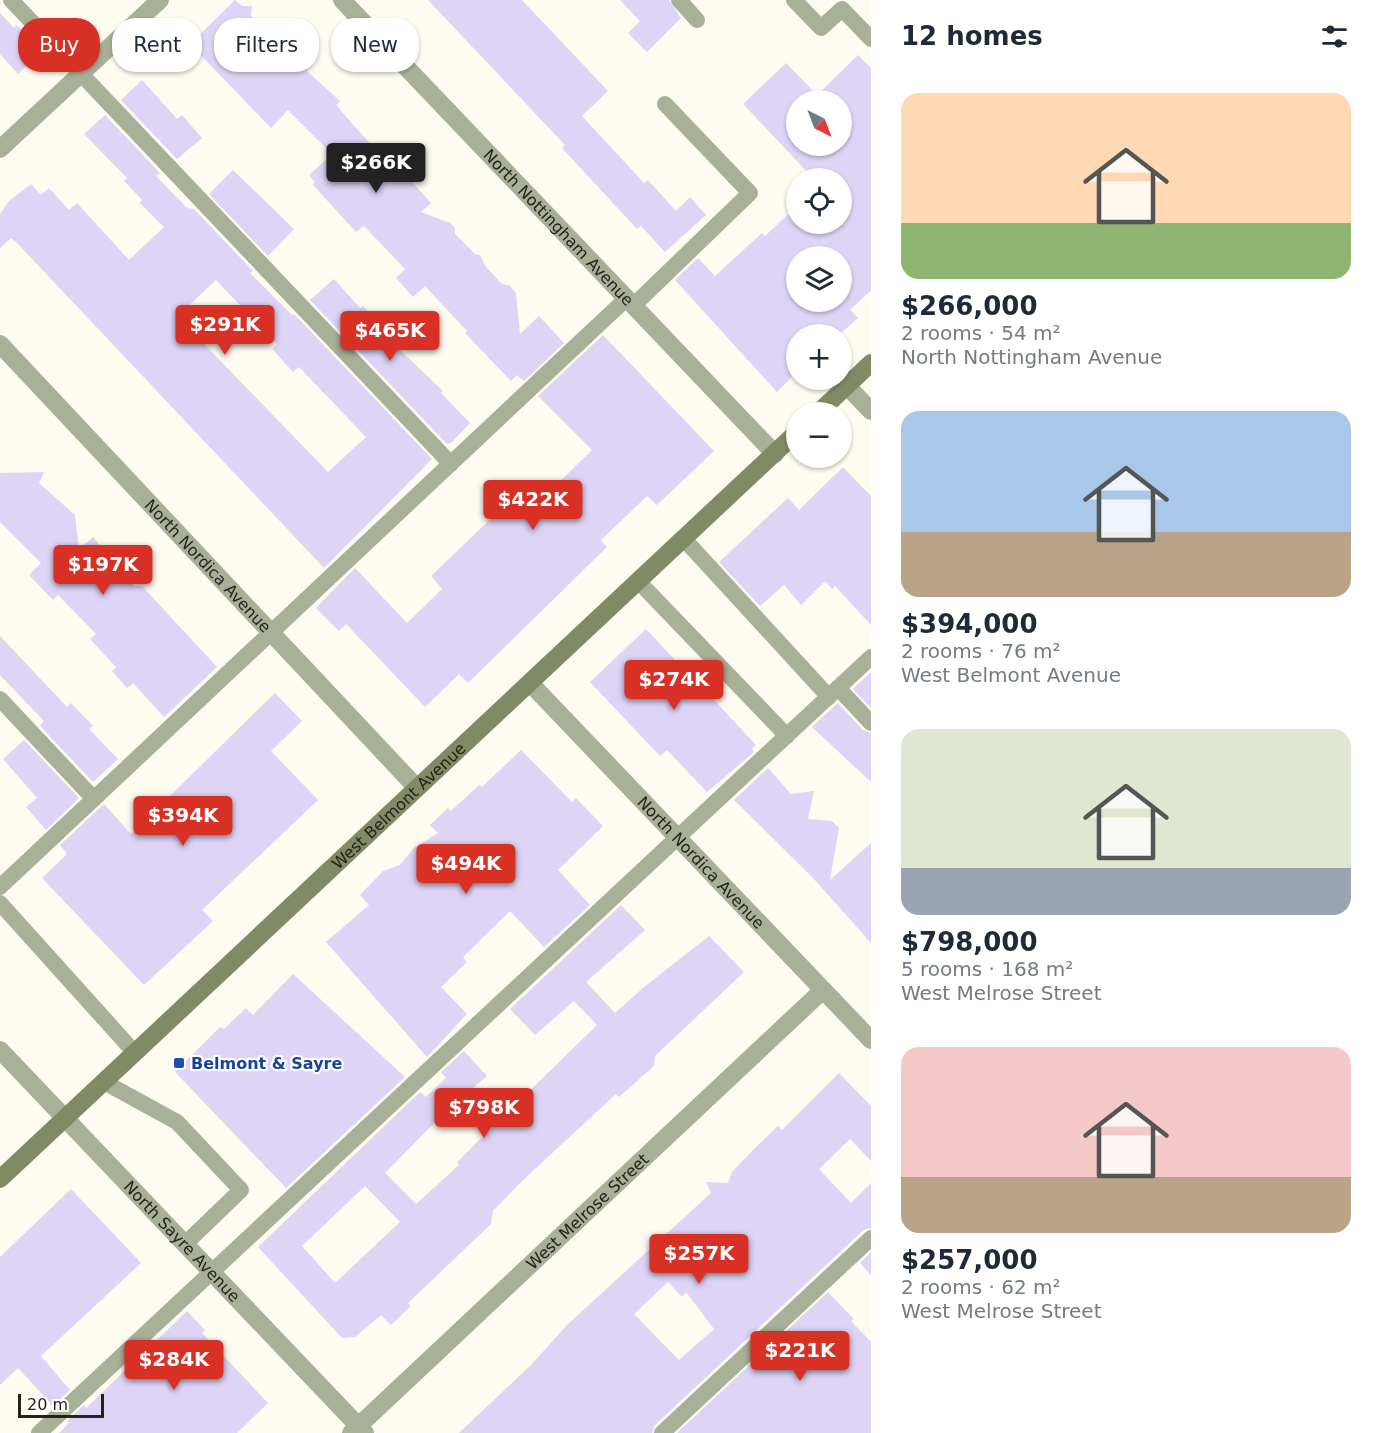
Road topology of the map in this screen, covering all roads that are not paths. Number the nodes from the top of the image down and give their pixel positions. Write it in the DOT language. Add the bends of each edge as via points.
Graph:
graph roads {
  1 [pos="11,0"];
  2 [pos="160,0"];
  3 [pos="342,0"];
  4 [pos="678,0"];
  5 [pos="794,0"];
  6 [pos="697,20"];
  7 [pos="871,39"];
  8 [pos="81,73"];
  9 [pos="665,104"];
  10 [pos="0,149"];
  11 [pos="630,302"];
  12 [pos="0,344"];
  13 [pos="871,363"];
  14 [pos="852,381"];
  15 [pos="843,390"];
  16 [pos="851,390"];
  17 [pos="830,402"];
  18 [pos="871,411"];
  19 [pos="786,443"];
  20 [pos="775,454"];
  21 [pos="450,464"];
  22 [pos="684,539"];
  23 [pos="639,581"];
  24 [pos="271,633"];
  25 [pos="871,657"];
  26 [pos="530,683"];
  27 [pos="833,692"];
  28 [pos="0,699"];
  29 [pos="871,723"];
  30 [pos="787,736"];
  31 [pos="417,788"];
  32 [pos="94,799"];
  33 [pos="678,837"];
  34 [pos="0,887"];
  35 [pos="0,903"];
  36 [pos="823,990"];
  37 [pos="871,1040"];
  38 [pos="0,1050"];
  39 [pos="135,1053"];
  40 [pos="104,1082"];
  41 [pos="65,1118"];
  42 [pos="0,1179"];
  43 [pos="871,1238"];
  44 [pos="185,1244"];
  45 [pos="211,1272"];
  46 [pos="358,1431"];
  47 [pos="39,1433"];
  48 [pos="662,1433"];
  1 -- 8 [label="lane"];
  2 -- 8 [label="street"];
  3 -- 11 [label="street, North Nottingham Avenue"];
  4 -- 6 [label="lane"];
  5 -- 7 [label="lane" via="821,28 842,9"];
  8 -- 10 [label="street"];
  8 -- 21 [label="lane"];
  9 -- 11 [label="lane" via="750,193"];
  11 -- 20 [label="street, North Nottingham Avenue"];
  11 -- 21 [label="lane"];
  12 -- 24 [label="street, North Nordica Avenue"];
  13 -- 14 [label="main road"];
  15 -- 17 [label="main road"];
  16 -- 18 [label="street"];
  19 -- 20 [label="main road, West Belmont Avenue"];
  20 -- 22 [label="main road, West Belmont Avenue"];
  21 -- 24 [label="lane"];
  22 -- 23 [label="main road, West Belmont Avenue"];
  22 -- 27 [label="lane"];
  23 -- 26 [label="main road, West Belmont Avenue"];
  23 -- 30 [label="lane"];
  24 -- 31 [label="street, North Nordica Avenue"];
  24 -- 32 [label="lane"];
  25 -- 27 [label="lane"];
  26 -- 31 [label="main road, West Belmont Avenue"];
  26 -- 33 [label="street, North Nordica Avenue"];
  27 -- 29 [label="lane"];
  27 -- 30 [label="lane"];
  28 -- 32 [label="lane"];
  30 -- 33 [label="lane"];
  31 -- 39 [label="main road, West Belmont Avenue"];
  32 -- 34 [label="lane"];
  33 -- 36 [label="street, North Nordica Avenue"];
  33 -- 45 [label="lane"];
  35 -- 39 [label="lane"];
  36 -- 37 [label="street, North Nordica Avenue"];
  36 -- 46 [label="street, West Melrose Street"];
  38 -- 41 [label="street, North Sayre Avenue"];
  39 -- 40 [label="main road, West Belmont Avenue"];
  40 -- 41 [label="main road, West Belmont Avenue"];
  40 -- 44 [label="lane" via="177,1122 242,1190"];
  41 -- 42 [label="main road, West Belmont Avenue"];
  41 -- 44 [label="street, North Sayre Avenue"];
  43 -- 48 [label="lane"];
  44 -- 45 [label="street, North Sayre Avenue"];
  45 -- 46 [label="street, North Sayre Avenue"];
  45 -- 47 [label="lane"];
}
